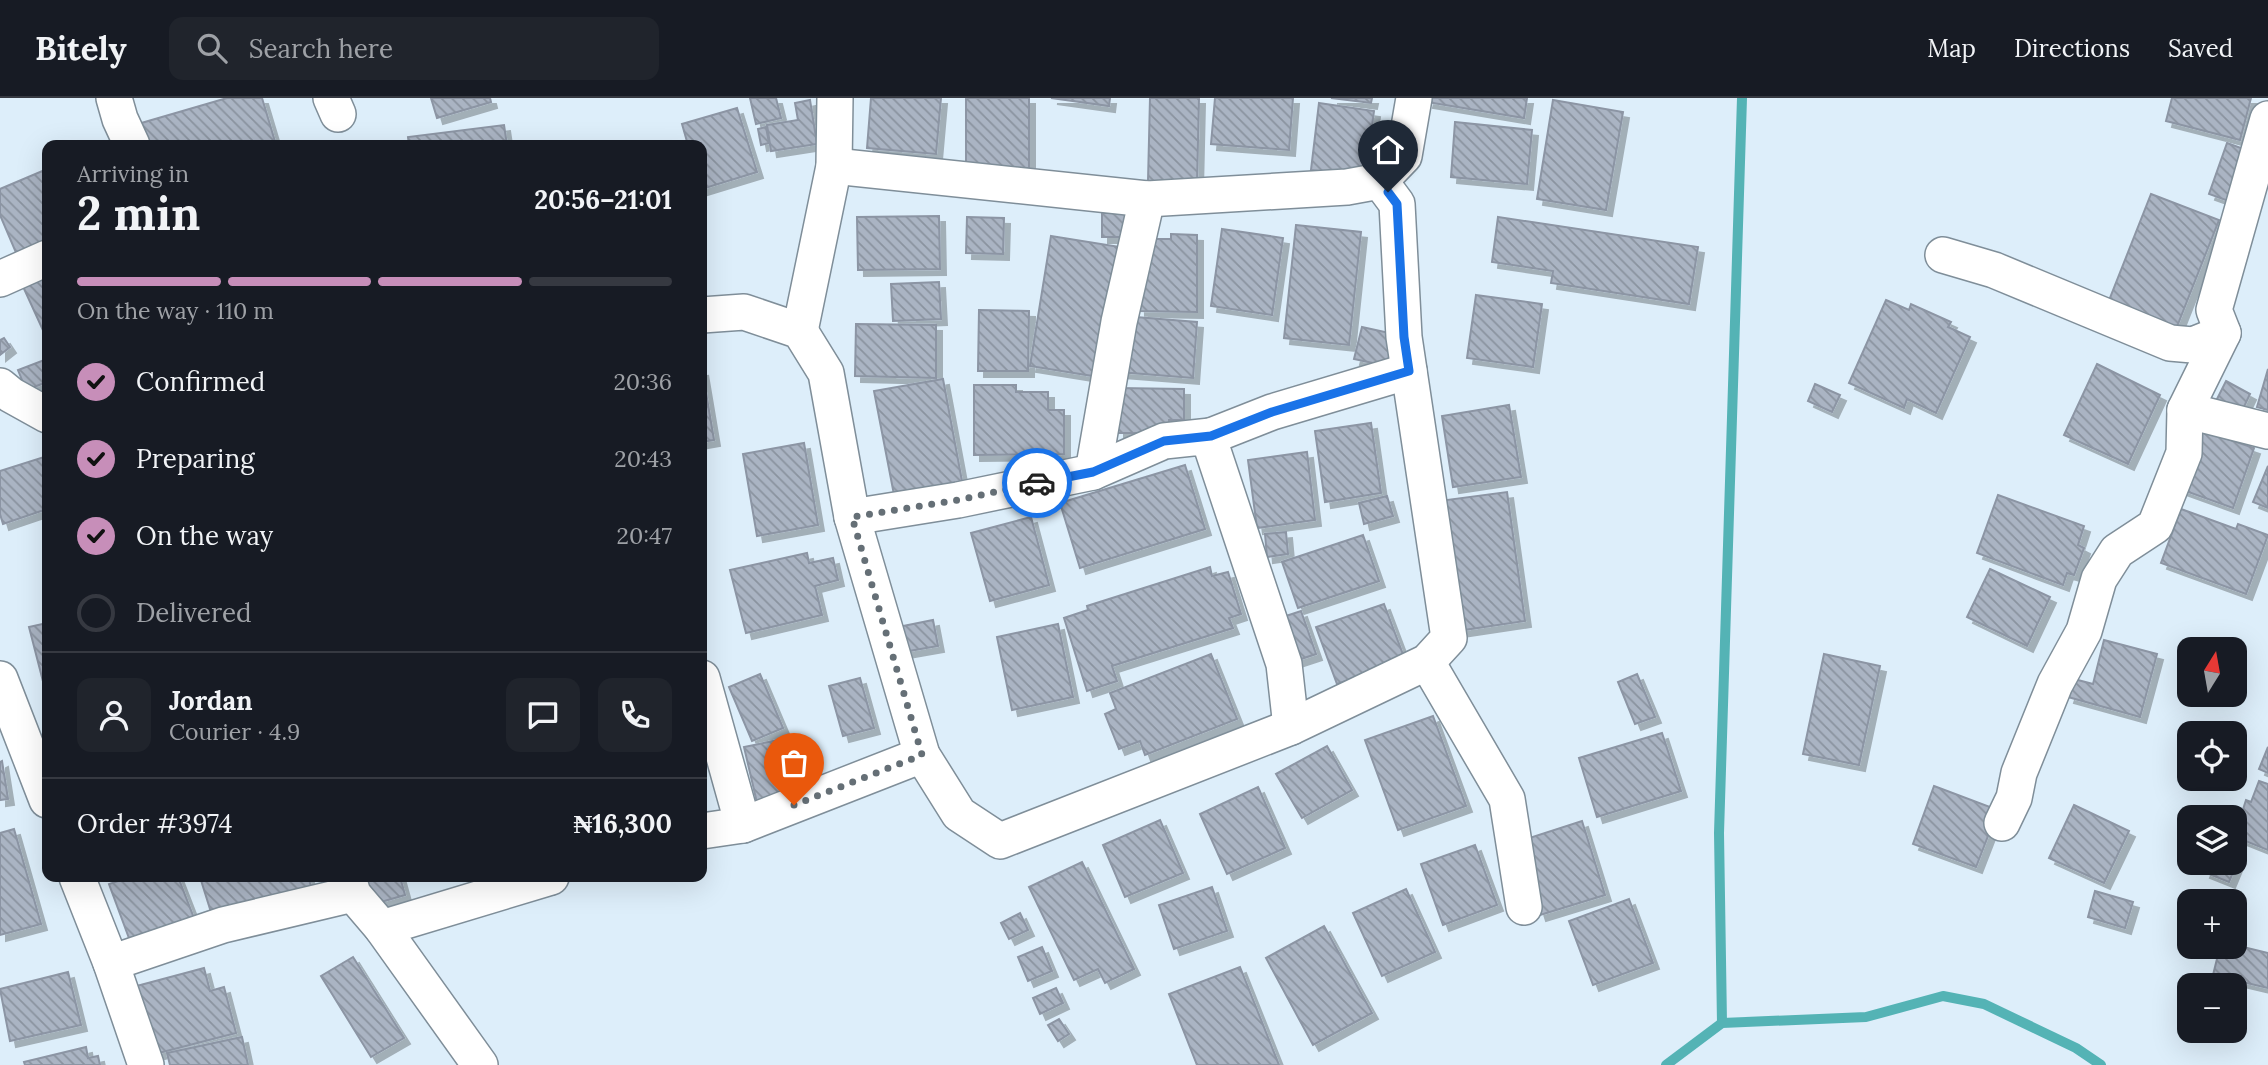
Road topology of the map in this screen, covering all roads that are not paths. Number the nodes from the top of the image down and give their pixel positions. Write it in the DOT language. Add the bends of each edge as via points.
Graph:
graph roads {
  1 [pos="114,98"];
  2 [pos="835,98"];
  3 [pos="1414,98"];
  4 [pos="2268,120"];
  5 [pos="130,140"];
  6 [pos="834,166"];
  7 [pos="1380,181"];
  8 [pos="1147,199"];
  9 [pos="1943,254"];
  10 [pos="42,260"];
  11 [pos="0,279"];
  12 [pos="707,315"];
  13 [pos="800,331"];
  14 [pos="2223,333"];
  15 [pos="1409,371"];
  16 [pos="0,386"];
  17 [pos="2185,410"];
  18 [pos="42,412"];
  19 [pos="2268,431"];
  20 [pos="1211,436"];
  21 [pos="1093,472"];
  22 [pos="852,517"];
  23 [pos="1427,662"];
  24 [pos="0,678"];
  25 [pos="707,696"];
  26 [pos="1290,727"];
  27 [pos="922,755"];
  28 [pos="42,787"];
  29 [pos="2002,823"];
  30 [pos="743,825"];
  31 [pos="707,830"];
  32 [pos="79,882"];
  33 [pos="534,882"];
  34 [pos="351,886"];
  35 [pos="1524,907"];
  36 [pos="382,928"];
  37 [pos="111,963"];
  38 [pos="146,1065"];
  39 [pos="480,1065"];
  1 -- 5 [label="street"];
  2 -- 6 [label="street"];
  3 -- 7 [label="street" via="1404,156"];
  4 -- 14 [label="street" via="2214,310"];
  6 -- 8 [label="street"];
  6 -- 13 [label="street"];
  7 -- 8 [label="street"];
  7 -- 15 [label="street" via="1397,204"];
  8 -- 21 [label="street" via="1119,322"];
  9 -- 14 [label="street" via="1994,270 2170,343 2193,345"];
  10 -- 11 [label="street"];
  12 -- 13 [label="street" via="744,312"];
  13 -- 22 [label="street" via="826,373"];
  14 -- 17 [label="street"];
  15 -- 20 [label="street" via="1272,412"];
  15 -- 23 [label="street" via="1449,638"];
  16 -- 18 [label="street"];
  17 -- 19 [label="street"];
  17 -- 29 [label="street" via="2184,453 2155,526 2117,551 2099,579 2084,631 2055,684"];
  20 -- 21 [label="street" via="1164,441"];
  20 -- 26 [label="street" via="1284,664"];
  21 -- 22 [label="street"];
  22 -- 27 [label="street"];
  23 -- 26 [label="street"];
  23 -- 35 [label="street" via="1507,799"];
  24 -- 28 [label="street"];
  25 -- 30 [label="street"];
  26 -- 27 [label="street" via="1000,841 959,814"];
  27 -- 30 [label="street"];
  30 -- 31 [label="street"];
  32 -- 37 [label="street"];
  33 -- 36 [label="street"];
  34 -- 36 [label="street"];
  34 -- 37 [label="street"];
  36 -- 39 [label="street"];
  37 -- 38 [label="street"];
}
